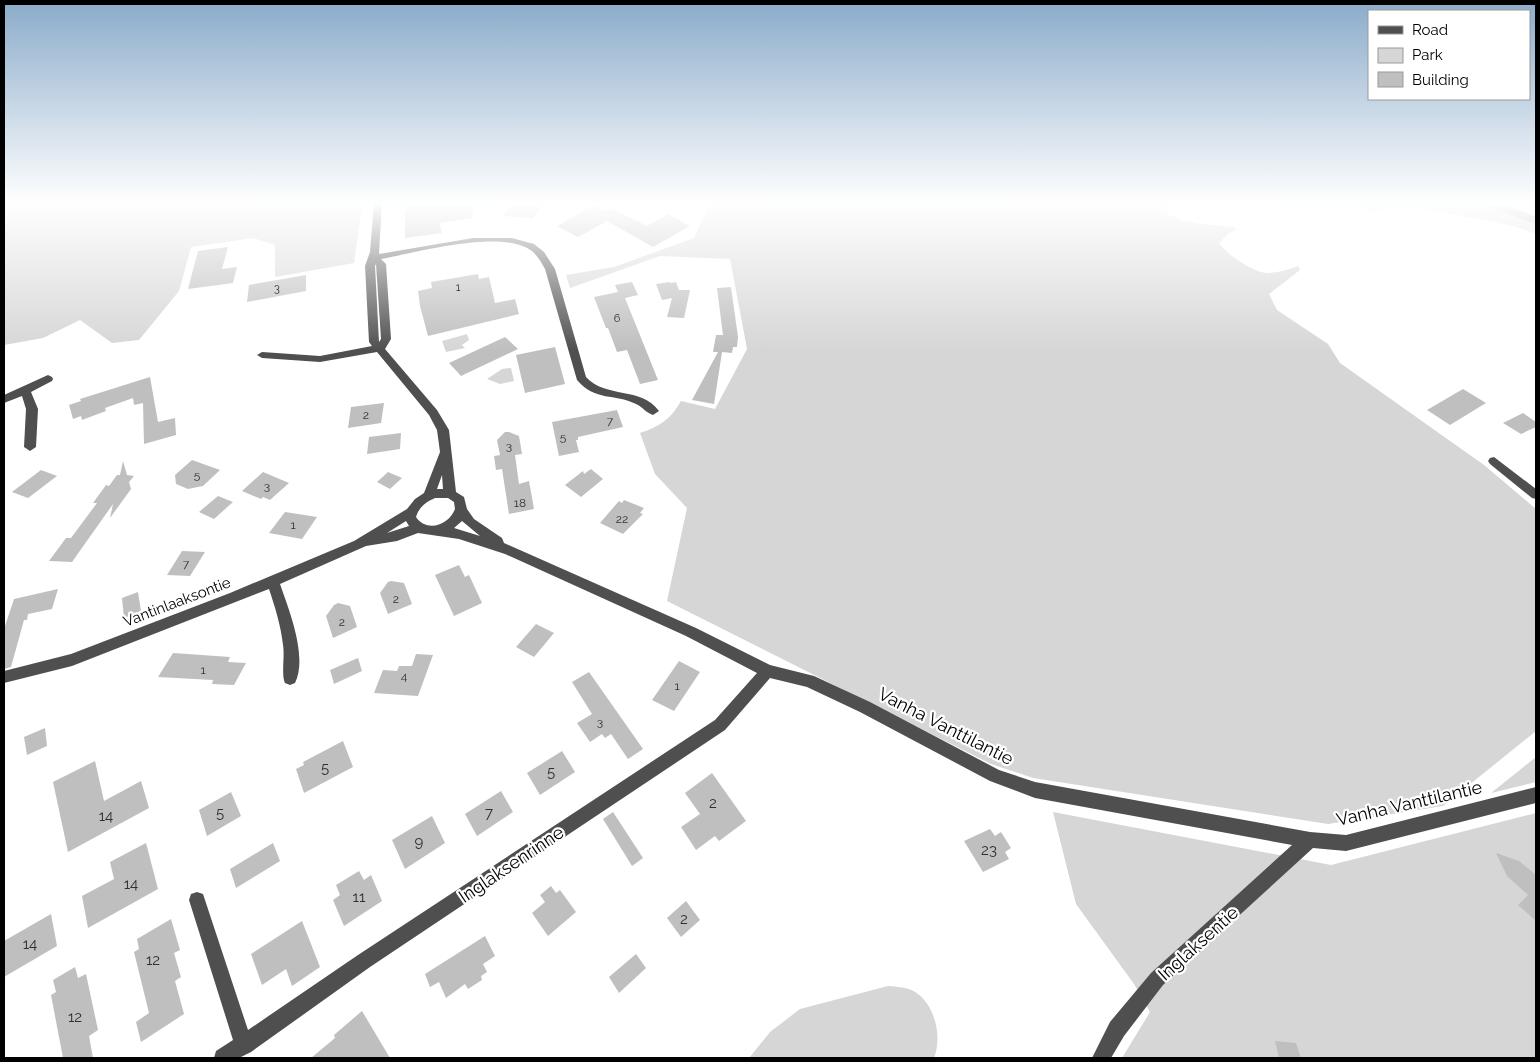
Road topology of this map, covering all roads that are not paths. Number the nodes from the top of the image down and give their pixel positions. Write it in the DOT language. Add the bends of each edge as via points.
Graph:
graph roads {
  1 [pos="375,252"];
  2 [pos="407,252"];
  3 [pos="539,252"];
  4 [pos="375,257"];
  5 [pos="381,348"];
  6 [pos="262,355"];
  7 [pos="48,379"];
  8 [pos="25,391"];
  9 [pos="4,399"];
  10 [pos="653,411"];
  11 [pos="30,447"];
  12 [pos="446,449"];
  13 [pos="1494,461"];
  14 [pos="450,494"];
  15 [pos="1536,495"];
  16 [pos="429,496"];
  17 [pos="462,511"];
  18 [pos="411,512"];
  19 [pos="417,528"];
  20 [pos="436,531"];
  21 [pos="358,544"];
  22 [pos="508,550"];
  23 [pos="273,582"];
  24 [pos="767,671"];
  25 [pos="4,677"];
  26 [pos="290,680"];
  27 [pos="1536,795"];
  28 [pos="1310,840"];
  29 [pos="197,900"];
  30 [pos="244,1045"];
  31 [pos="223,1058"];
  32 [pos="1101,1058"];
  1 -- 4 [label="street"];
  2 -- 4 [label="street"];
  3 -- 10 [label="street" via="550,269 581,378 587,387 640,401"];
  4 -- 5 [label="street" via="370,266 373,332 374,342"];
  5 -- 6 [label="street" via="320,359"];
  5 -- 12 [label="street" via="433,413 443,430"];
  7 -- 8 [label="street"];
  8 -- 9 [label="street"];
  8 -- 11 [label="street" via="32,409"];
  12 -- 14 [label="street"];
  12 -- 16 [label="street"];
  13 -- 15 [label="street"];
  14 -- 16 [label="street"];
  14 -- 17 [label="street" via="460,500"];
  16 -- 18 [label="street" via="418,502"];
  17 -- 20 [label="street" via="453,523"];
  17 -- 22 [label="street, Vanha Vanttilantie" via="470,522"];
  18 -- 19 [label="street" via="412,524"];
  18 -- 21 [label="street, Vantinlaaksontie"];
  19 -- 20 [label="street"];
  19 -- 21 [label="street, Vantinlaaksontie"];
  20 -- 22 [label="street, Vanha Vanttilantie" via="459,534"];
  21 -- 23 [label="street, Vantinlaaksontie"];
  22 -- 24 [label="street, Vanha Vanttilantie" via="691,632"];
  23 -- 25 [label="street, Vantinlaaksontie" via="72,660"];
  23 -- 26 [label="street" via="290,645 293,670"];
  24 -- 28 [label="street, Vanha Vanttilantie" via="809,681 995,776 1035,790"];
  24 -- 30 [label="street, Inglaksenrinne" via="720,725"];
  27 -- 28 [label="street, Vanha Vanttilantie" via="1346,843"];
  28 -- 32 [label="street, Inglaksentie" via="1157,978 1117,1029"];
  29 -- 30 [label="street"];
  30 -- 31 [label="street, Inglaksenrinne"];
}
